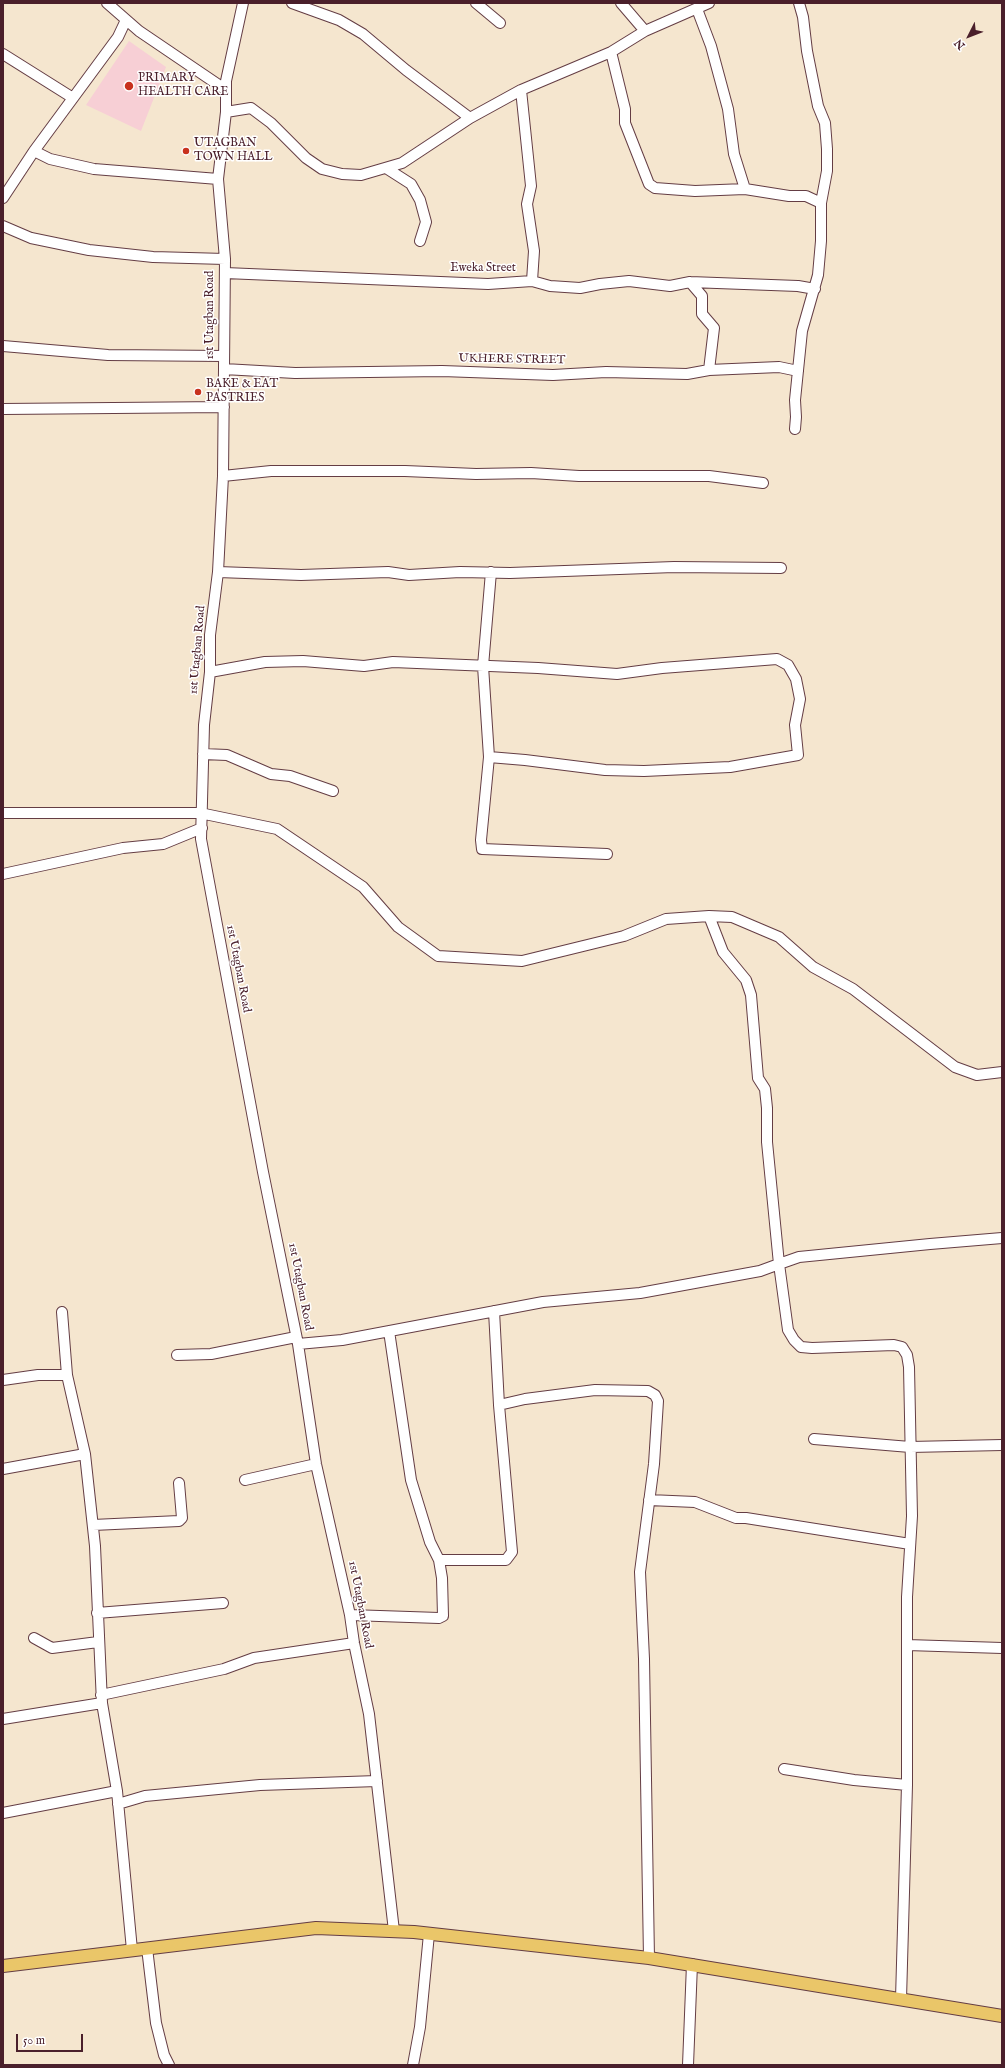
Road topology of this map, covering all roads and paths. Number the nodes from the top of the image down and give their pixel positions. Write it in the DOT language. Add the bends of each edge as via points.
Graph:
graph roads {
  1 [pos="107,3"];
  2 [pos="243,3"];
  3 [pos="292,3"];
  4 [pos="476,3"];
  5 [pos="621,3"];
  6 [pos="709,3"];
  7 [pos="799,3"];
  8 [pos="698,9"];
  9 [pos="126,20"];
  10 [pos="500,23"];
  11 [pos="139,31"];
  12 [pos="645,31"];
  13 [pos="118,37"];
  14 [pos="611,52"];
  15 [pos="3,54"];
  16 [pos="226,90"];
  17 [pos="521,90"];
  18 [pos="73,98"];
  19 [pos="226,112"];
  20 [pos="470,118"];
  21 [pos="34,151"];
  22 [pos="386,168"];
  23 [pos="218,178"];
  24 [pos="745,188"];
  25 [pos="3,198"];
  26 [pos="821,203"];
  27 [pos="3,226"];
  28 [pos="420,241"];
  29 [pos="225,259"];
  30 [pos="225,273"];
  31 [pos="532,281"];
  32 [pos="690,282"];
  33 [pos="815,289"];
  34 [pos="3,346"];
  35 [pos="224,356"];
  36 [pos="224,369"];
  37 [pos="709,370"];
  38 [pos="798,371"];
  39 [pos="224,407"];
  40 [pos="3,409"];
  41 [pos="795,429"];
  42 [pos="223,476"];
  43 [pos="763,483"];
  44 [pos="780,568"];
  45 [pos="218,572"];
  46 [pos="491,572"];
  47 [pos="483,666"];
  48 [pos="210,672"];
  49 [pos="203,754"];
  50 [pos="489,757"];
  51 [pos="333,791"];
  52 [pos="200,812"];
  53 [pos="3,813"];
  54 [pos="202,828"];
  55 [pos="607,854"];
  56 [pos="3,874"];
  57 [pos="709,916"];
  58 [pos="1002,1072"];
  59 [pos="1002,1238"];
  60 [pos="779,1264"];
  61 [pos="494,1311"];
  62 [pos="62,1312"];
  63 [pos="389,1331"];
  64 [pos="297,1340"];
  65 [pos="176,1355"];
  66 [pos="67,1375"];
  67 [pos="3,1380"];
  68 [pos="499,1405"];
  69 [pos="814,1439"];
  70 [pos="1002,1445"];
  71 [pos="910,1447"];
  72 [pos="86,1454"];
  73 [pos="316,1464"];
  74 [pos="3,1468"];
  75 [pos="245,1480"];
  76 [pos="179,1483"];
  77 [pos="649,1500"];
  78 [pos="93,1525"];
  79 [pos="910,1544"];
  80 [pos="439,1560"];
  81 [pos="223,1603"];
  82 [pos="98,1612"];
  83 [pos="350,1615"];
  84 [pos="34,1638"];
  85 [pos="98,1642"];
  86 [pos="354,1644"];
  87 [pos="907,1645"];
  88 [pos="1002,1648"];
  89 [pos="102,1699"];
  90 [pos="3,1719"];
  91 [pos="784,1769"];
  92 [pos="376,1781"];
  93 [pos="907,1785"];
  94 [pos="117,1790"];
  95 [pos="118,1804"];
  96 [pos="3,1813"];
  97 [pos="394,1931"];
  98 [pos="429,1934"];
  99 [pos="147,1948"];
  100 [pos="132,1950"];
  101 [pos="649,1958"];
  102 [pos="692,1964"];
  103 [pos="3,1966"];
  104 [pos="901,1999"];
  105 [pos="1002,2016"];
  106 [pos="169,2065"];
  107 [pos="413,2065"];
  108 [pos="688,2065"];
  1 -- 9 [label="street"];
  2 -- 16 [label="street, 1st Utagban Road"];
  3 -- 20 [label="street" via="339,20 363,34"];
  4 -- 10 [label="street"];
  5 -- 12 [label="street"];
  6 -- 8 [label="street"];
  7 -- 26 [label="street" via="818,106 825,123 826,172"];
  8 -- 12 [label="street"];
  8 -- 24 [label="street" via="728,109 734,154"];
  9 -- 11 [label="street"];
  9 -- 13 [label="street"];
  11 -- 13 [label="street"];
  11 -- 16 [label="street"];
  12 -- 14 [label="street"];
  13 -- 18 [label="street"];
  14 -- 17 [label="street"];
  14 -- 24 [label="street" via="625,109 625,123 649,184 655,188 695,192"];
  15 -- 18 [label="street"];
  16 -- 19 [label="street, 1st Utagban Road"];
  17 -- 20 [label="street"];
  17 -- 31 [label="street" via="531,186 527,204 534,251"];
  18 -- 21 [label="street"];
  19 -- 22 [label="street" via="251,108 271,123 306,158 322,169 362,175"];
  19 -- 23 [label="street, 1st Utagban Road"];
  20 -- 22 [label="street" via="402,163"];
  21 -- 23 [label="street" via="50,159 94,169"];
  21 -- 25 [label="street"];
  22 -- 28 [label="street" via="412,184 420,200 426,222"];
  23 -- 29 [label="street, 1st Utagban Road"];
  24 -- 26 [label="street" via="790,196 806,196"];
  26 -- 33 [label="street" via="821,241"];
  27 -- 29 [label="street" via="31,238 89,250 153,257"];
  29 -- 30 [label="street, 1st Utagban Road"];
  30 -- 31 [label="street, Eweka Street" via="488,284"];
  30 -- 35 [label="street, 1st Utagban Road"];
  31 -- 32 [label="street, Eweka Street" via="550,286 580,288 629,281 670,286"];
  32 -- 33 [label="street, Eweka Street" via="798,286"];
  32 -- 37 [label="street" via="702,296 702,314 714,328"];
  33 -- 38 [label="street" via="802,331"];
  34 -- 35 [label="street" via="108,355"];
  35 -- 36 [label="street, 1st Utagban Road"];
  36 -- 37 [label="street, UKHERE STREET" via="295,373 442,371 553,375 606,372 687,374"];
  36 -- 39 [label="street, 1st Utagban Road"];
  37 -- 38 [label="street, UKHERE STREET" via="779,367"];
  38 -- 41 [label="street" via="794,400"];
  39 -- 40 [label="street"];
  39 -- 42 [label="street, 1st Utagban Road"];
  42 -- 43 [label="street" via="271,471 405,471 579,476 709,476"];
  42 -- 45 [label="street, 1st Utagban Road"];
  44 -- 46 [label="street" via="674,567"];
  45 -- 46 [label="street" via="388,572 408,575"];
  45 -- 48 [label="street, 1st Utagban Road" via="210,635"];
  46 -- 47 [label="street"];
  47 -- 48 [label="street" via="393,662 364,666 303,661 265,662"];
  47 -- 50 [label="street"];
  47 -- 50 [label="street" via="617,674 777,659 788,665 796,679 800,700 795,725 798,755 730,767 644,771 605,770"];
  48 -- 49 [label="street, 1st Utagban Road"];
  49 -- 51 [label="street" via="227,755 271,774 290,776"];
  49 -- 52 [label="street, 1st Utagban Road"];
  50 -- 55 [label="street" via="480,840 482,848"];
  52 -- 53 [label="street"];
  52 -- 54 [label="street, 1st Utagban Road"];
  52 -- 57 [label="street" via="277,829 363,888 398,927 438,956 522,961 624,936 666,919"];
  54 -- 56 [label="street" via="163,844 122,848"];
  54 -- 64 [label="street, 1st Utagban Road" via="200,839"];
  57 -- 58 [label="street" via="732,917 779,937 813,967 853,989 956,1067 977,1075"];
  57 -- 60 [label="street" via="723,952 746,980 751,995 758,1078 765,1089 767,1108 767,1142"];
  59 -- 60 [label="street" via="799,1258"];
  60 -- 61 [label="street" via="640,1293 543,1302"];
  60 -- 71 [label="street" via="788,1330 801,1347 902,1347 907,1355 909,1367"];
  61 -- 63 [label="street"];
  61 -- 68 [label="street"];
  62 -- 66 [label="street"];
  63 -- 64 [label="street" via="342,1340"];
  63 -- 80 [label="street" via="411,1480 430,1542"];
  64 -- 65 [label="street" via="211,1354"];
  64 -- 73 [label="street, 1st Utagban Road"];
  66 -- 67 [label="street" via="38,1375"];
  66 -- 72 [label="street"];
  68 -- 77 [label="street" via="524,1399 596,1390 648,1391 655,1394 658,1401"];
  68 -- 80 [label="street" via="512,1552 506,1560"];
  69 -- 71 [label="street"];
  70 -- 71 [label="street"];
  71 -- 79 [label="street"];
  72 -- 74 [label="street"];
  72 -- 78 [label="street"];
  73 -- 75 [label="street"];
  73 -- 83 [label="street, 1st Utagban Road"];
  76 -- 78 [label="street" via="182,1518 179,1521"];
  77 -- 79 [label="street" via="695,1502 736,1518"];
  77 -- 101 [label="street" via="640,1572 645,1667"];
  78 -- 82 [label="street"];
  79 -- 87 [label="street"];
  80 -- 83 [label="street" via="442,1578 442,1616 439,1618"];
  81 -- 82 [label="street"];
  82 -- 85 [label="street"];
  83 -- 86 [label="street, 1st Utagban Road"];
  84 -- 85 [label="street" via="52,1648"];
  85 -- 89 [label="street"];
  86 -- 89 [label="street" via="254,1658 224,1669"];
  86 -- 92 [label="street, 1st Utagban Road" via="369,1714"];
  87 -- 88 [label="street"];
  87 -- 93 [label="street"];
  89 -- 90 [label="street"];
  89 -- 94 [label="street"];
  91 -- 93 [label="street"];
  92 -- 95 [label="street" via="260,1786 145,1796"];
  92 -- 97 [label="street, 1st Utagban Road"];
  93 -- 104 [label="street"];
  94 -- 95 [label="street"];
  94 -- 96 [label="street"];
  95 -- 100 [label="street"];
  97 -- 98 [label="main road"];
  97 -- 99 [label="main road" via="316,1928"];
  98 -- 101 [label="main road"];
  98 -- 107 [label="street" via="420,2027"];
  99 -- 100 [label="main road"];
  99 -- 106 [label="street" via="156,2022"];
  100 -- 103 [label="main road"];
  101 -- 102 [label="main road"];
  102 -- 104 [label="main road"];
  102 -- 108 [label="street"];
  104 -- 105 [label="main road"];
}
